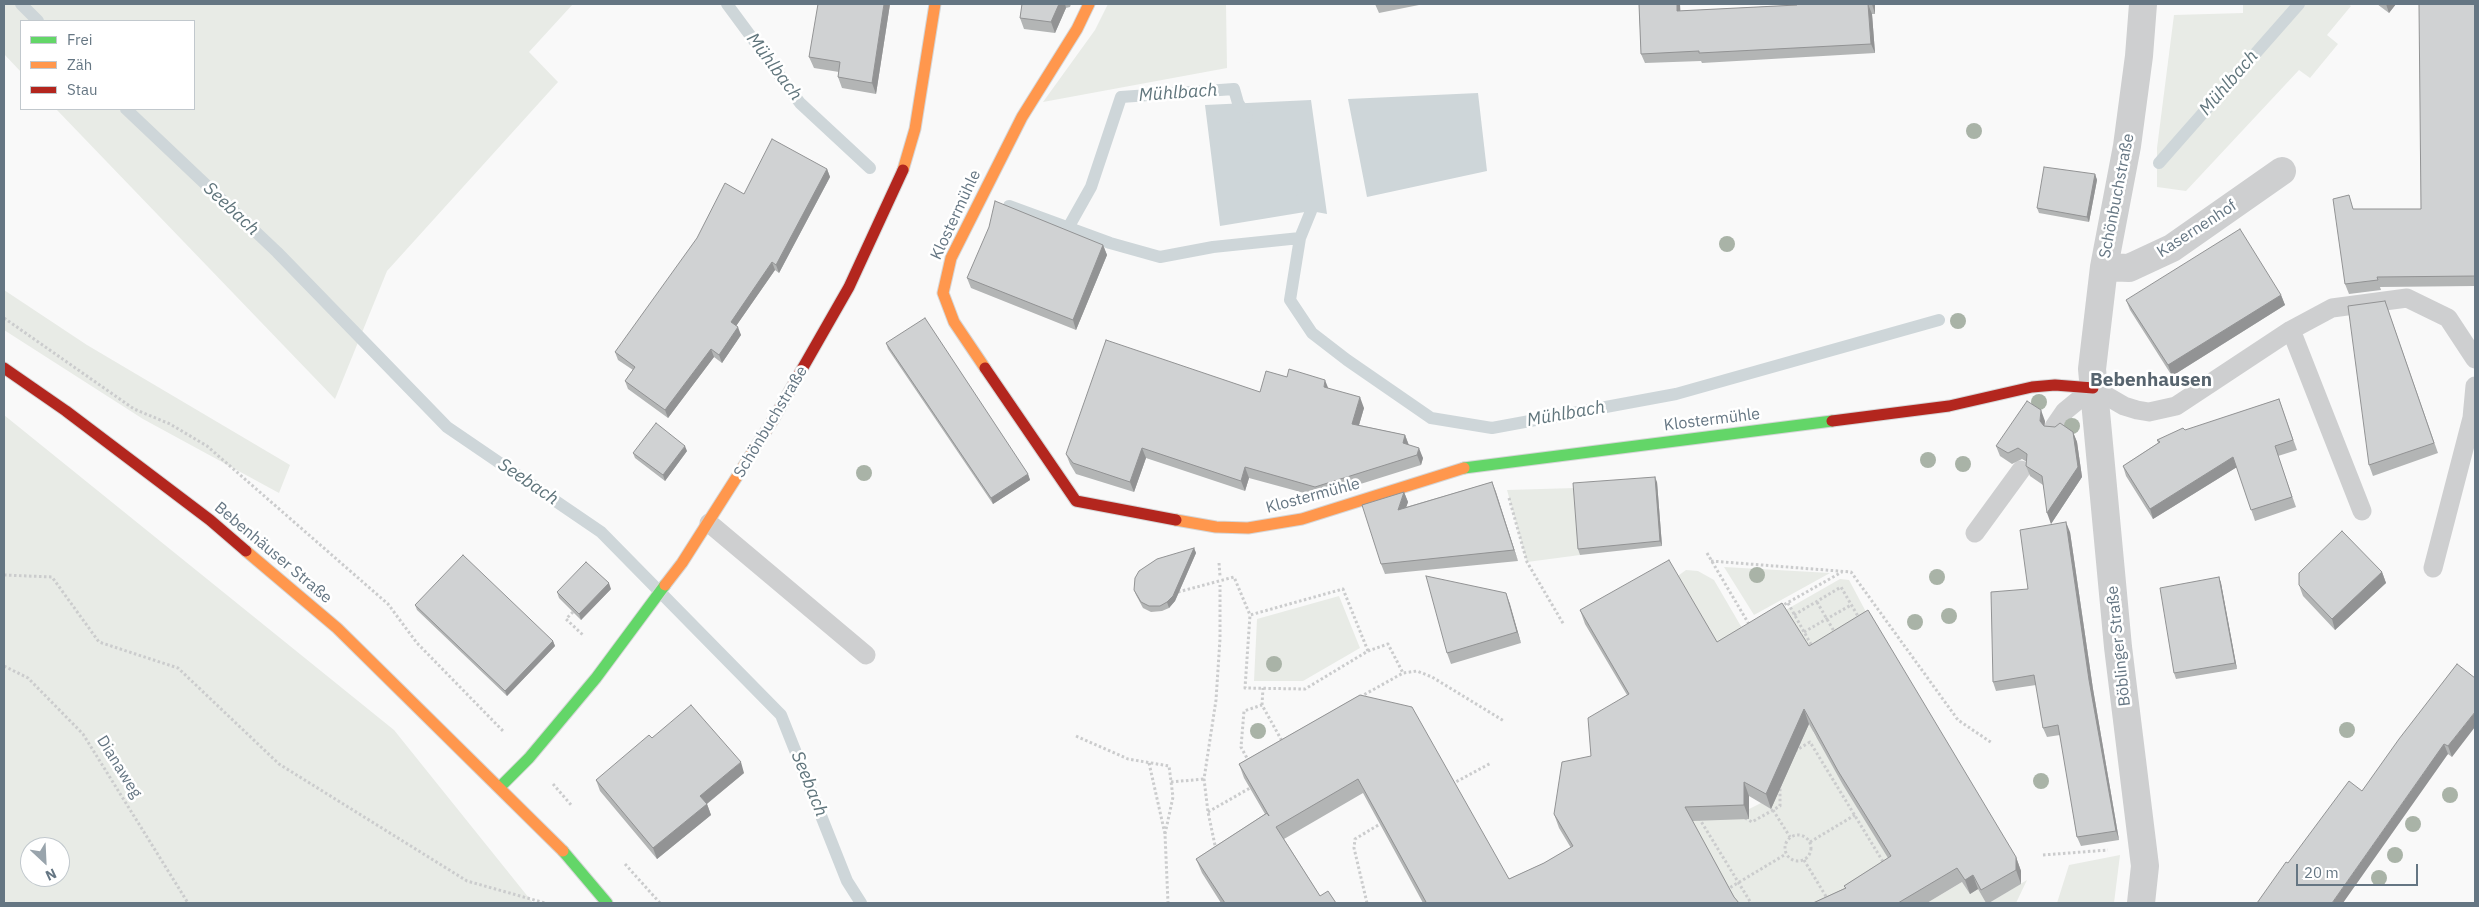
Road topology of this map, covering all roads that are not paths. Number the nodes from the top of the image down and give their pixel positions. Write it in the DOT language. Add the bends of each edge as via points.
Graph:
graph roads {
  1 [pos="935,4"];
  2 [pos="1089,4"];
  3 [pos="2143,4"];
  4 [pos="2282,171"];
  5 [pos="2104,267"];
  6 [pos="2291,330"];
  7 [pos="2475,359"];
  8 [pos="4,368"];
  9 [pos="2475,386"];
  10 [pos="2093,388"];
  11 [pos="2054,426"];
  12 [pos="2021,470"];
  13 [pos="2362,511"];
  14 [pos="709,523"];
  15 [pos="1975,533"];
  16 [pos="2433,568"];
  17 [pos="866,655"];
  18 [pos="500,787"];
  19 [pos="607,903"];
  20 [pos="2141,903"];
  1 -- 14 [label="street, Schönbuchstraße" via="915,129 900,178 845,295"];
  2 -- 10 [label="street, Klostermühle" via="1022,117 973,212 951,258 943,293 954,322 1076,501 1216,527 1248,528 1302,519 1468,467 1949,406 2032,387"];
  3 -- 5 [label="street, Schönbuchstraße" via="2127,146"];
  4 -- 5 [label="street, Kasernenhof" via="2172,248 2129,268"];
  5 -- 10 [label="street, Schönbuchstraße" via="2092,356"];
  6 -- 7 [label="lane" via="2332,308 2408,298 2448,318"];
  6 -- 10 [label="lane" via="2188,399 2163,410 2138,410"];
  6 -- 13 [label="lane"];
  8 -- 18 [label="street, Bebenhäuser Straße" via="66,411 227,534 337,628"];
  9 -- 16 [label="lane" via="2472,418"];
  10 -- 11 [label="lane" via="2074,402"];
  10 -- 20 [label="street, Böblinger Straße" via="2118,646 2145,866"];
  12 -- 15 [label="lane"];
  14 -- 17 [label="lane"];
  14 -- 18 [label="street, Schönbuchstraße" via="641,620 529,758"];
  18 -- 19 [label="street, Bebenhäuser Straße" via="567,855"];
}
